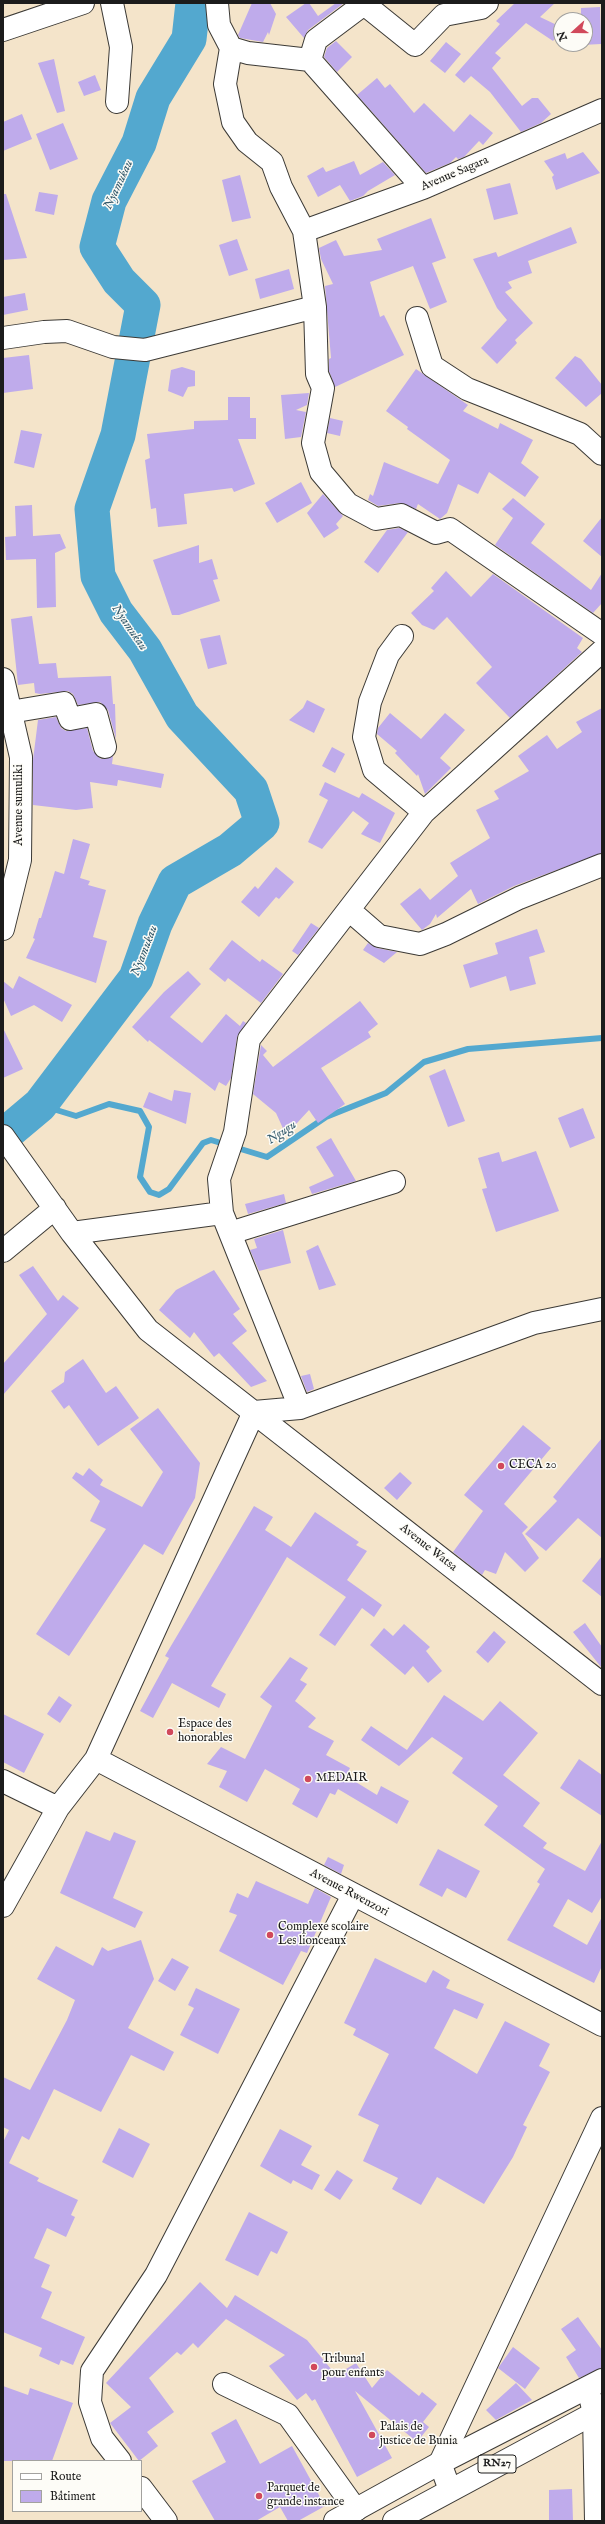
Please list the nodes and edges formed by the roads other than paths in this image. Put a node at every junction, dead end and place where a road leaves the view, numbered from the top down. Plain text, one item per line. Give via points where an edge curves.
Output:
1 (83, 3) edge
2 (112, 3) edge
3 (217, 3) edge
4 (487, 3) edge
5 (3, 30) edge
6 (231, 48) junction
7 (310, 60) junction
8 (117, 102) dead end
9 (602, 110) edge
10 (423, 188) junction
11 (304, 231) junction
12 (315, 307) junction
13 (417, 318) dead end
14 (3, 338) edge
15 (602, 454) edge
16 (602, 634) edge
17 (402, 636) dead end
18 (602, 651) edge
19 (3, 679) edge
20 (10, 712) junction
21 (105, 747) dead end
22 (424, 812) junction
23 (602, 865) edge
24 (349, 910) junction
25 (3, 929) edge
26 (3, 1136) edge
27 (394, 1182) dead end
28 (55, 1208) junction
29 (222, 1213) junction
30 (72, 1233) junction
31 (230, 1233) junction
32 (3, 1251) edge
33 (602, 1309) edge
34 (300, 1408) junction
35 (254, 1412) junction
36 (602, 1684) edge
37 (96, 1759) junction
38 (3, 1781) edge
39 (58, 1808) junction
40 (353, 1895) junction
41 (3, 1906) edge
42 (602, 2025) edge
43 (602, 2118) edge
44 (224, 2384) dead end
45 (595, 2384) edge
46 (598, 2411) edge
47 (119, 2460) edge
48 (440, 2463) junction
49 (142, 2489) edge
50 (450, 2490) junction
51 (356, 2510) junction
52 (166, 2521) edge
53 (335, 2521) edge
54 (394, 2521) edge
55 (596, 2521) edge

1 - 5 street
2 - 8 street via 121,47
3 - 6 street via 220,25
4 - 7 street via 481,8 444,15 415,45 364,4 316,40
6 - 7 street
6 - 11 street via 225,84 233,122 247,142 272,162 281,187
7 - 10 street
9 - 10 street, Avenue Sagara
10 - 11 street, Avenue Sagara
11 - 12 street
12 - 14 street via 145,350 113,347 67,331
12 - 16 street via 317,374 324,388 312,443 321,472 348,504 376,519 401,515 436,533 450,529
13 - 15 street via 432,366 467,390 580,434
17 - 22 street via 388,655 370,702 364,737 374,770
18 - 22 street
19 - 20 street, Avenue sumuliki
20 - 21 street via 64,703 70,719 96,714
20 - 25 street, Avenue sumuliki via 21,757 20,860
22 - 24 street
23 - 24 street via 519,898 420,944 379,936
24 - 29 street via 249,1039 235,1132 219,1179
26 - 28 street, Avenue Watsa
27 - 31 street
28 - 30 street, Avenue Watsa
28 - 32 street
29 - 30 street
29 - 31 street
30 - 35 street, Avenue Watsa via 148,1330
31 - 34 street
33 - 34 street via 534,1323
34 - 35 street
35 - 36 street, Avenue Watsa
35 - 37 street
37 - 39 street
37 - 40 street, Avenue Rwenzori
38 - 39 street
39 - 41 street
40 - 42 street, Avenue Rwenzori
40 - 47 street via 156,2275 92,2371 90,2402 102,2438
43 - 48 street
44 - 51 street via 288,2415
45 - 46 street
45 - 48 street, RN27
46 - 50 street, RN27
46 - 55 street
48 - 50 street
48 - 51 street, RN27
49 - 52 street
50 - 54 street, RN27
51 - 53 street, RN27

